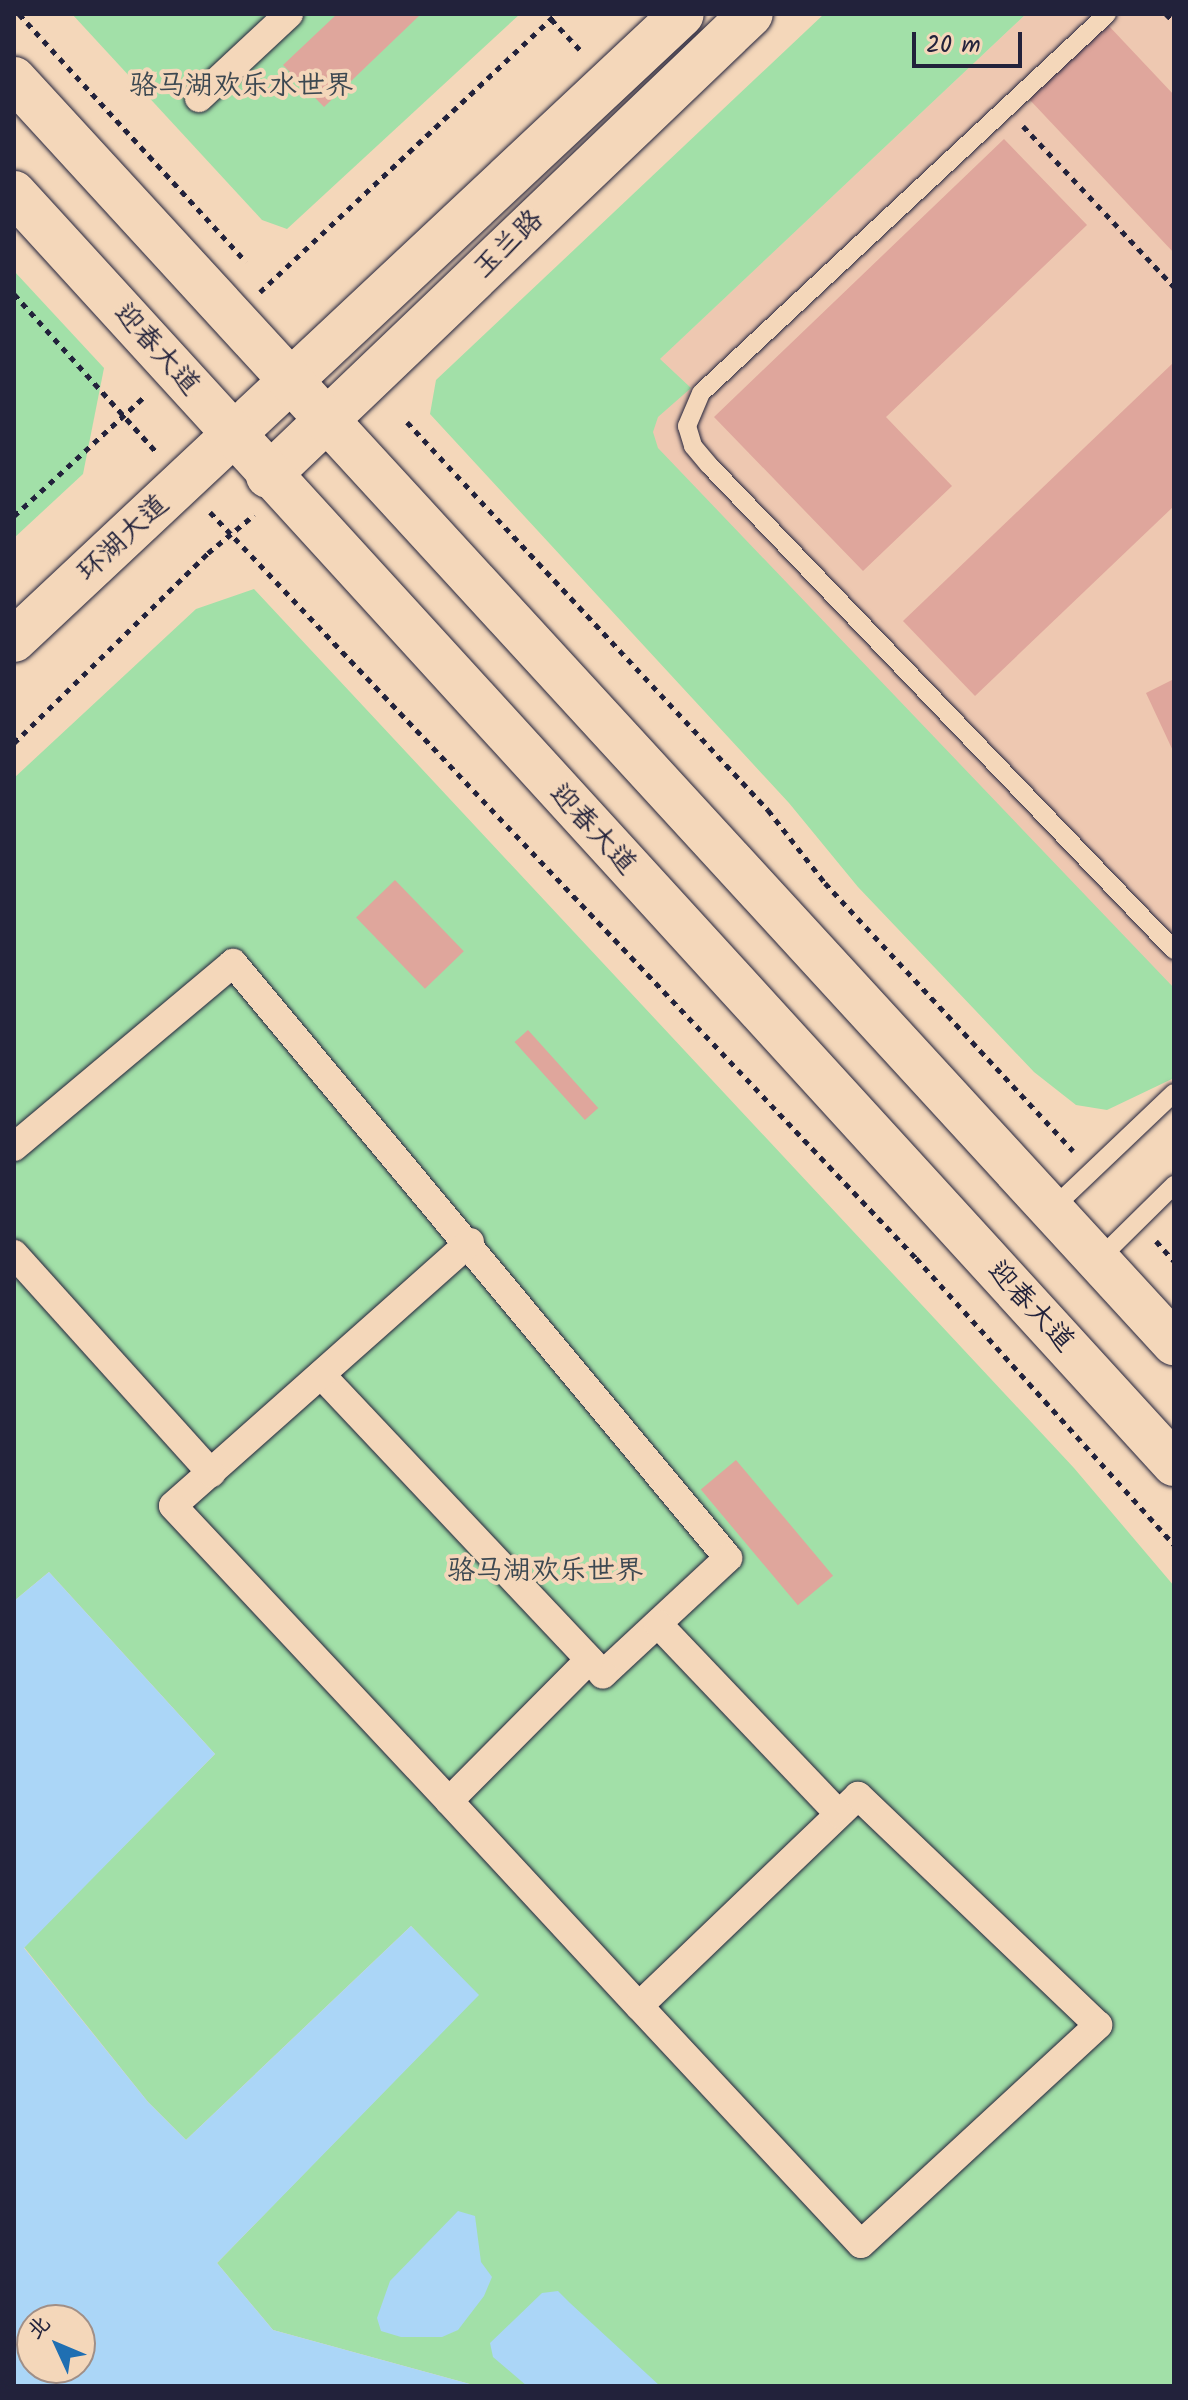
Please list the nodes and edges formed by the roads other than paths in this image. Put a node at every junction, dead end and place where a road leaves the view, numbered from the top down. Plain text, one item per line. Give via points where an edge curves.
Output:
1 (289, 14) edge
2 (682, 14) edge
3 (751, 14) edge
4 (1107, 14) edge
5 (14, 79) edge
6 (199, 98) dead end
7 (14, 193) edge
8 (292, 379) junction
9 (329, 419) junction
10 (232, 437) junction
11 (275, 484) junction
12 (14, 640) edge
13 (1174, 950) edge
14 (1174, 1093) edge
15 (14, 1147) edge
16 (1174, 1185) edge
17 (1052, 1209) junction
18 (470, 1242) junction
19 (14, 1254) edge
20 (1098, 1260) junction
21 (1174, 1343) edge
22 (321, 1375) junction
23 (1174, 1464) edge
24 (211, 1473) junction
25 (658, 1624) junction
26 (589, 1660) junction
27 (449, 1801) junction
28 (839, 1814) junction
29 (639, 2006) junction

1 - 6 street
2 - 8 main road, 玉兰路
3 - 9 main road, 玉兰路
4 - 13 lane via 701,393 687,426 693,446 709,465
5 - 8 main road
7 - 10 main road, 迎春大道
8 - 9 main road
8 - 10 main road, 玉兰路
9 - 11 main road, 玉兰路
9 - 17 main road
10 - 11 main road, 迎春大道
10 - 12 main road, 环湖大道
11 - 23 main road, 迎春大道
14 - 17 lane
15 - 18 street via 233,963
16 - 20 lane
17 - 20 main road
18 - 22 street
18 - 25 street via 728,1558
19 - 24 street
20 - 21 main road
22 - 24 street
22 - 26 street
24 - 27 street via 173,1506
25 - 26 street via 603,1674
25 - 28 street
26 - 27 street
27 - 29 street
28 - 29 street
28 - 29 street via 858,1796 1098,2025 861,2244

